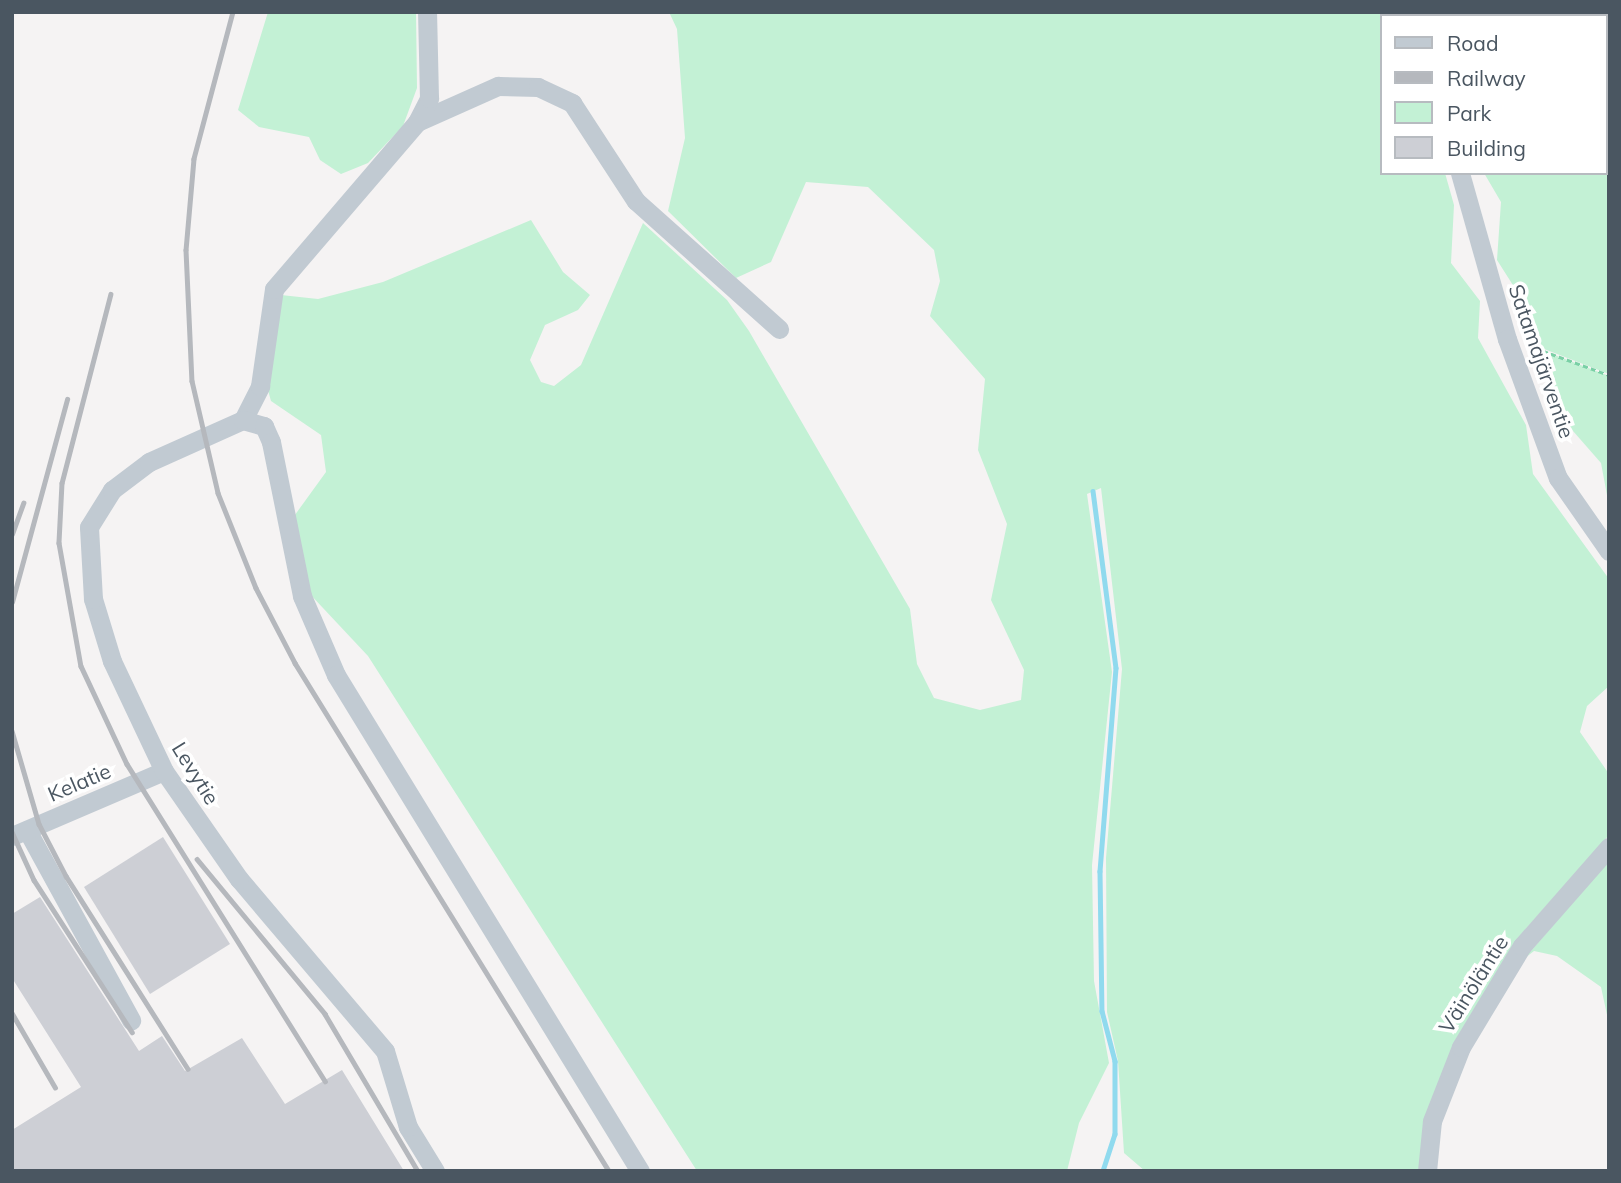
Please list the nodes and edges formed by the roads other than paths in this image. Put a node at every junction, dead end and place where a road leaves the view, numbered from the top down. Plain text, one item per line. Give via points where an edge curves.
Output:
1 (427, 12) edge
2 (417, 122) junction
3 (1461, 175) edge
4 (779, 329) dead end
5 (243, 420) junction
6 (1609, 551) edge
7 (164, 771) junction
8 (20, 833) edge
9 (1609, 847) edge
10 (131, 1020) dead end
11 (435, 1171) edge
12 (640, 1171) edge
13 (1427, 1171) edge

1 - 2 street via 431,80
2 - 4 street via 498,86 538,87 572,103 636,201
2 - 5 street via 274,289 260,386
3 - 6 street, Satamajärventie via 1507,339 1558,478
5 - 7 street, Levytie via 131,473 98,507 89,527 87,570 101,624
5 - 12 street via 264,426 271,442 302,596 336,675
7 - 8 street, Kelatie
7 - 11 street, Levytie via 239,879 385,1051 408,1127
8 - 10 street
9 - 13 street, Väinöläntie via 1522,946 1461,1046 1432,1121

